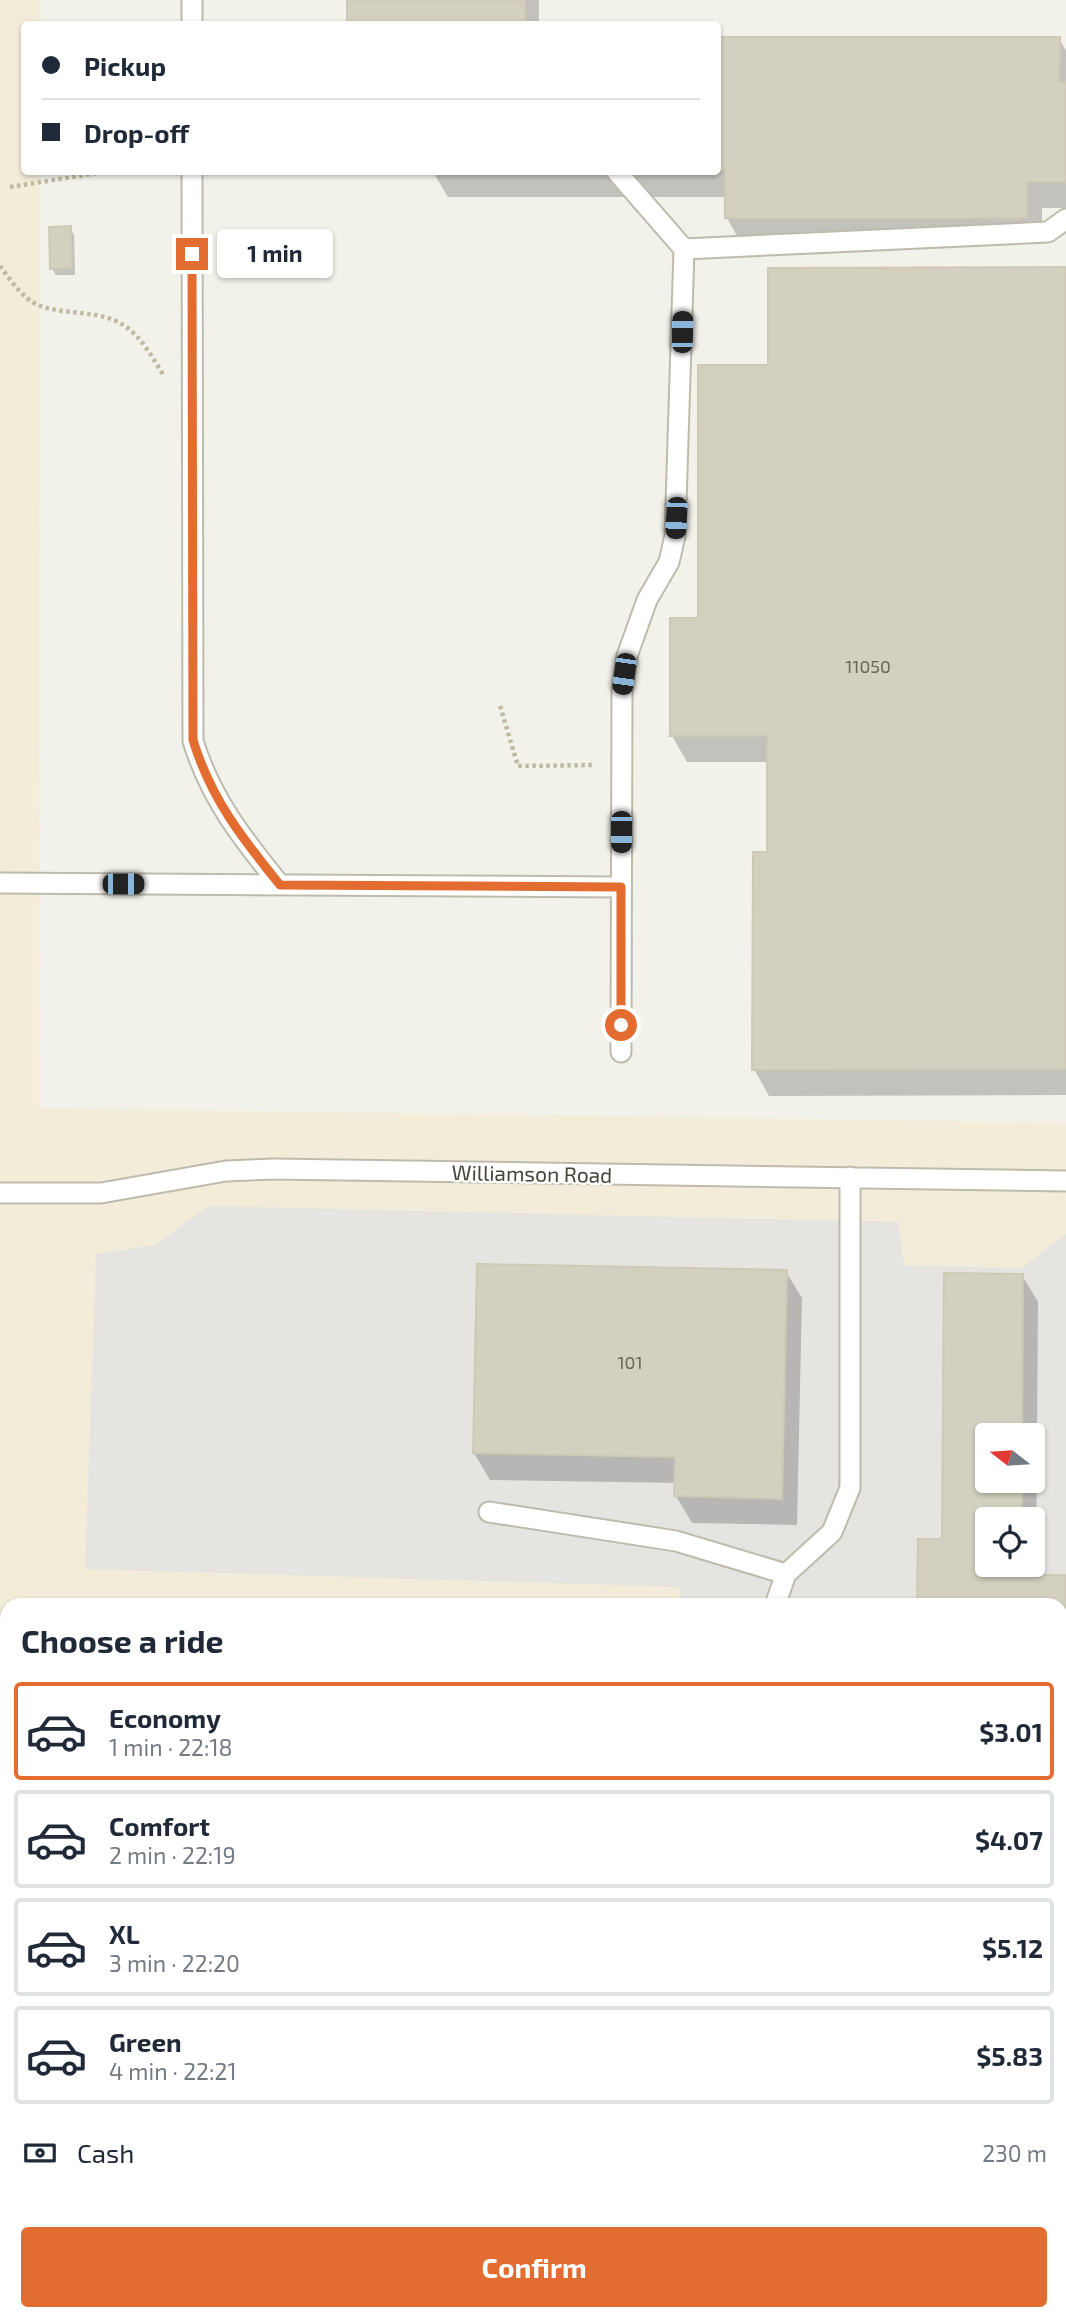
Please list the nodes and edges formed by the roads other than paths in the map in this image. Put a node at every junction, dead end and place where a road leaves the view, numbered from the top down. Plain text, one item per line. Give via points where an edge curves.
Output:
1 (192, 0) edge
2 (192, 21) edge
3 (192, 175) edge
4 (620, 175) edge
5 (1066, 219) edge
6 (684, 249) junction
7 (0, 883) edge
8 (280, 885) junction
9 (621, 887) junction
10 (621, 1052) dead end
11 (850, 1177) junction
12 (1066, 1181) edge
13 (0, 1193) edge
14 (489, 1512) dead end
15 (786, 1574) junction
16 (777, 1598) edge

1 - 2 lane
3 - 8 lane via 193,740 218,803
4 - 6 lane
5 - 6 lane via 1048,232
6 - 9 lane via 675,536 669,562 647,600 627,656 622,692
7 - 8 lane
8 - 9 lane
9 - 10 lane
11 - 12 lane, Williamson Road
11 - 13 lane, Williamson Road via 274,1169 226,1171 101,1192
11 - 15 lane via 849,1489 832,1532
14 - 15 lane via 676,1541
15 - 16 lane

